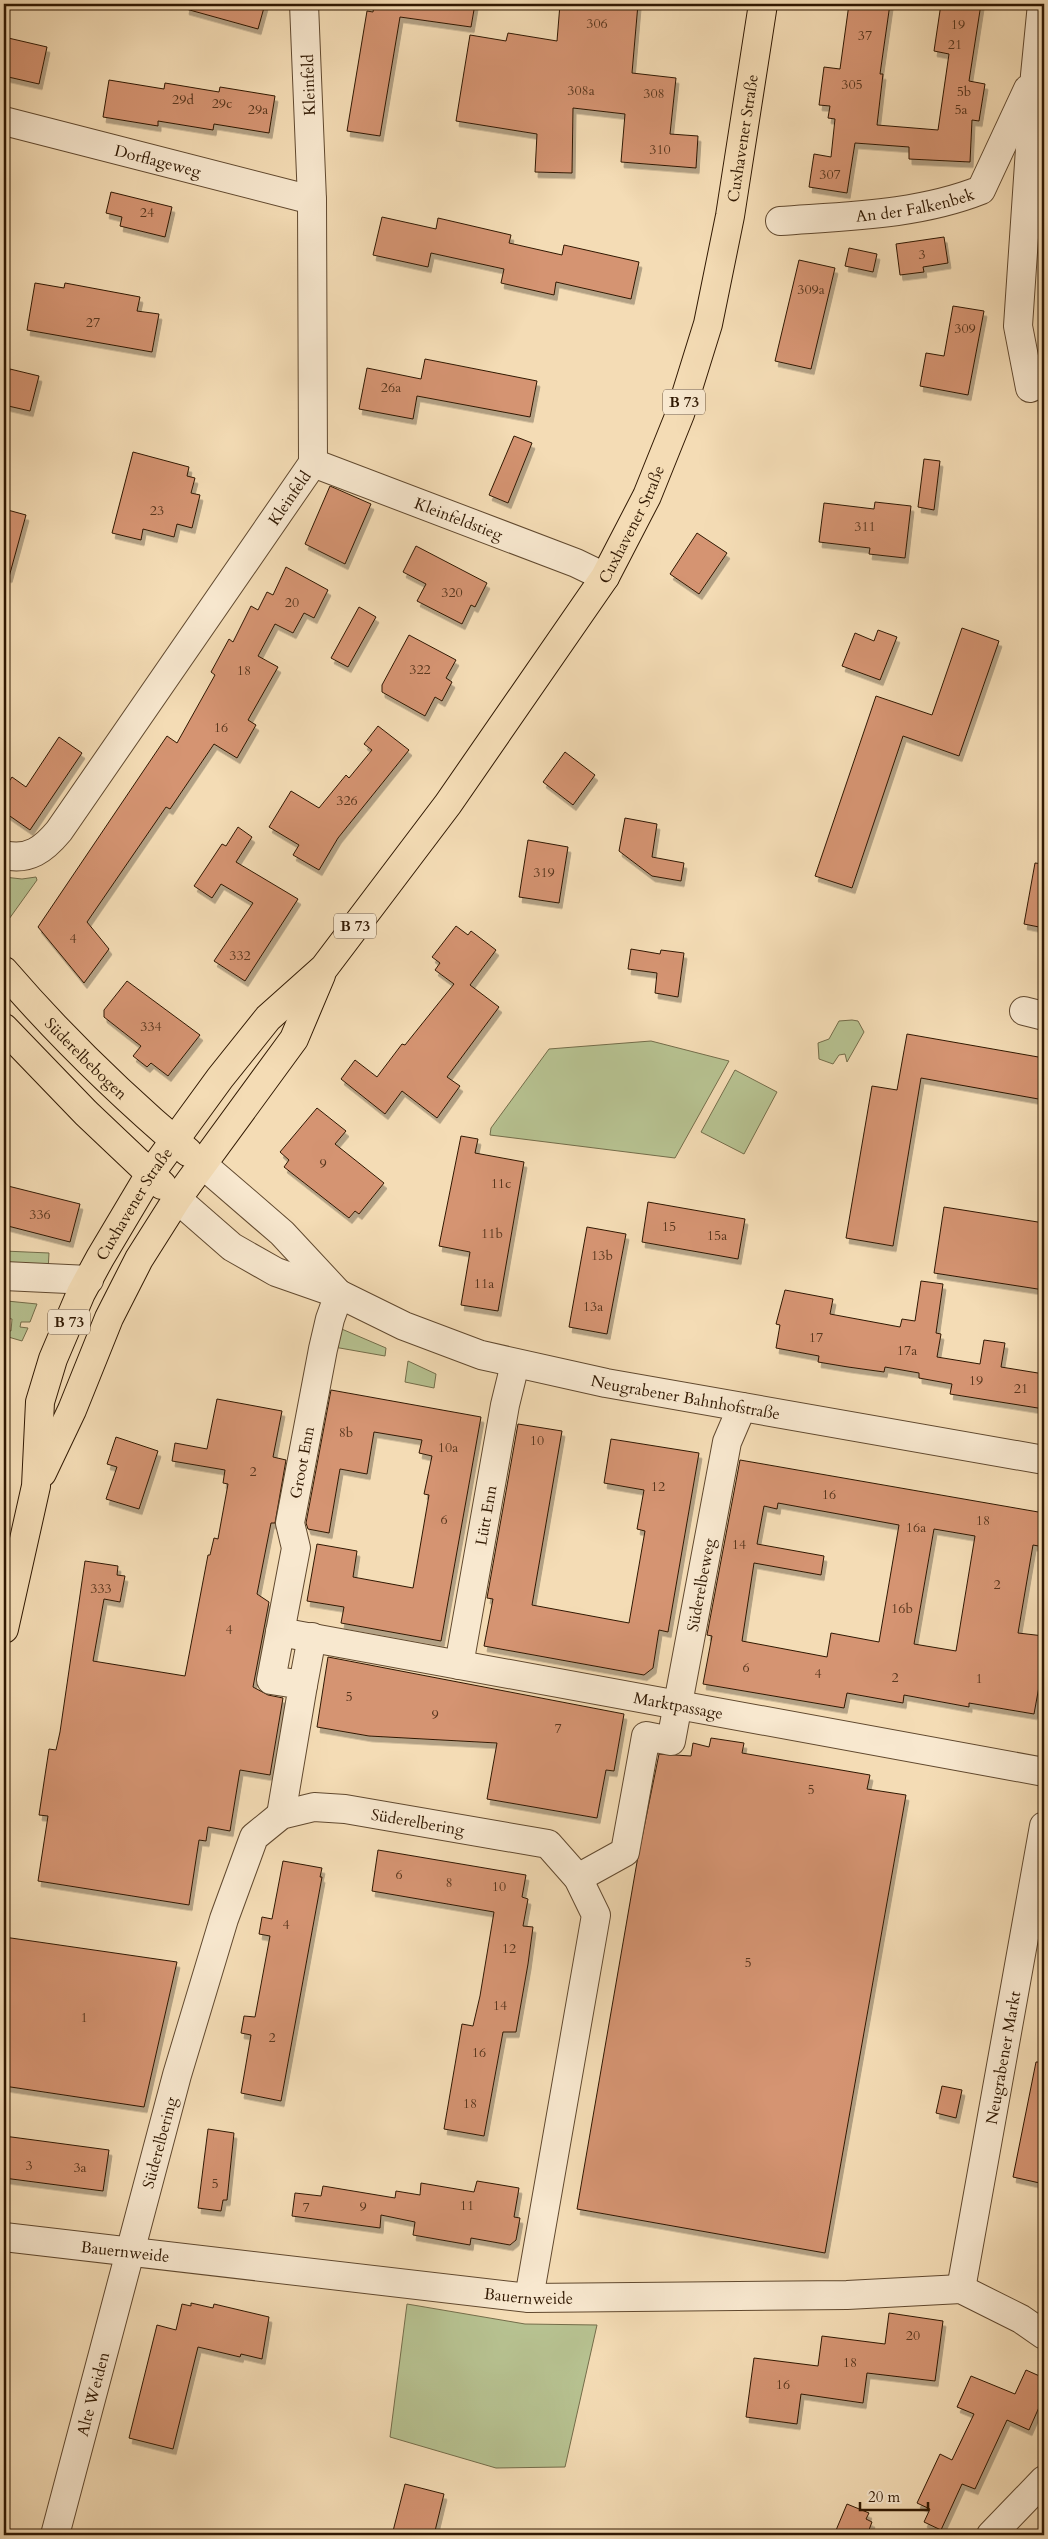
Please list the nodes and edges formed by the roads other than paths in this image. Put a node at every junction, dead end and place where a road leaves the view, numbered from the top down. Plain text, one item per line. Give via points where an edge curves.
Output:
1 (304, 4) edge
2 (763, 4) edge
3 (1042, 4) edge
4 (1035, 75) junction
5 (4, 121) edge
6 (312, 200) junction
7 (780, 221) dead end
8 (1030, 388) dead end
9 (313, 463) junction
10 (605, 577) junction
11 (4, 855) edge
12 (324, 968) junction
13 (4, 971) edge
14 (4, 1028) edge
15 (174, 1140) junction
16 (202, 1164) junction
17 (150, 1174) junction
18 (177, 1199) junction
19 (4, 1276) edge
20 (88, 1280) junction
21 (339, 1294) junction
22 (515, 1364) junction
23 (742, 1407) junction
24 (1044, 1460) edge
25 (36, 1486) junction
26 (4, 1629) edge
27 (280, 1632) junction
28 (312, 1637) junction
29 (459, 1665) junction
30 (303, 1685) junction
31 (665, 1703) junction
32 (1044, 1772) edge
33 (281, 1814) junction
34 (1044, 1826) edge
35 (578, 1878) junction
36 (4, 2237) edge
37 (129, 2251) junction
38 (960, 2289) junction
39 (529, 2298) junction
40 (1044, 2334) edge
41 (1044, 2480) edge
42 (55, 2535) edge
43 (991, 2535) edge

1 - 6 street, Kleinfeld
2 - 10 main road, Cuxhavener Straße / B 73 via 730,216 702,349 647,496
3 - 4 street, An der Falkenbek
4 - 7 street, An der Falkenbek via 981,190 956,200 875,214
4 - 8 street, An der Falkenbek via 1018,326
5 - 6 street, Dorflageweg
6 - 9 street, Kleinfeld
9 - 10 street, Kleinfeldstieg
9 - 11 street, Kleinfeld via 59,831 46,847 33,854
10 - 12 main road, Cuxhavener Straße / B 73 via 448,804
12 - 15 main road, Cuxhavener Straße / B 73 via 268,1018
12 - 16 main road, Cuxhavener Straße / B 73 via 294,1039
13 - 15 main road, Süderelbebogen via 94,1066
14 - 17 main road
15 - 16 main road, Süderelbebogen
15 - 17 main road, Cuxhavener Straße / B 73
16 - 18 main road, Cuxhavener Straße / B 73
16 - 21 street, Neugrabener Bahnhofstraße via 282,1232
17 - 18 main road
17 - 20 main road, Cuxhavener Straße / B 73
18 - 21 street, Neugrabener Bahnhofstraße via 232,1247 276,1272
18 - 25 main road, Cuxhavener Straße / B 73 via 128,1278
19 - 20 street
20 - 25 main road, Cuxhavener Straße / B 73 via 53,1360 40,1402
21 - 22 street, Neugrabener Bahnhofstraße via 404,1326
21 - 27 street, Groot Enn via 323,1348 290,1523 296,1548
22 - 23 street, Neugrabener Bahnhofstraße
22 - 29 street, Lütt Enn
23 - 24 street, Neugrabener Bahnhofstraße
23 - 31 street, Süderelbeweg via 727,1442
25 - 26 main road, Cuxhavener Straße / B 73
27 - 28 street
27 - 30 street, Groot Enn via 270,1685
28 - 29 street, Marktpassage
28 - 30 street
29 - 31 street, Marktpassage
30 - 33 street
31 - 32 street, Marktpassage
31 - 35 street, Süderelbeweg via 671,1741 646,1736 625,1852
33 - 35 street, Süderelbering via 314,1807 345,1809 548,1844
33 - 37 street, Süderelbering via 254,1837 224,1919
34 - 38 street, Neugrabener Markt
35 - 39 street, Süderelbering via 596,1915
36 - 37 street, Bauernweide
37 - 39 street, Bauernweide
37 - 42 street, Alte Weiden
38 - 39 street, Bauernweide via 838,2295
38 - 40 street, Bauernweide
41 - 43 street

